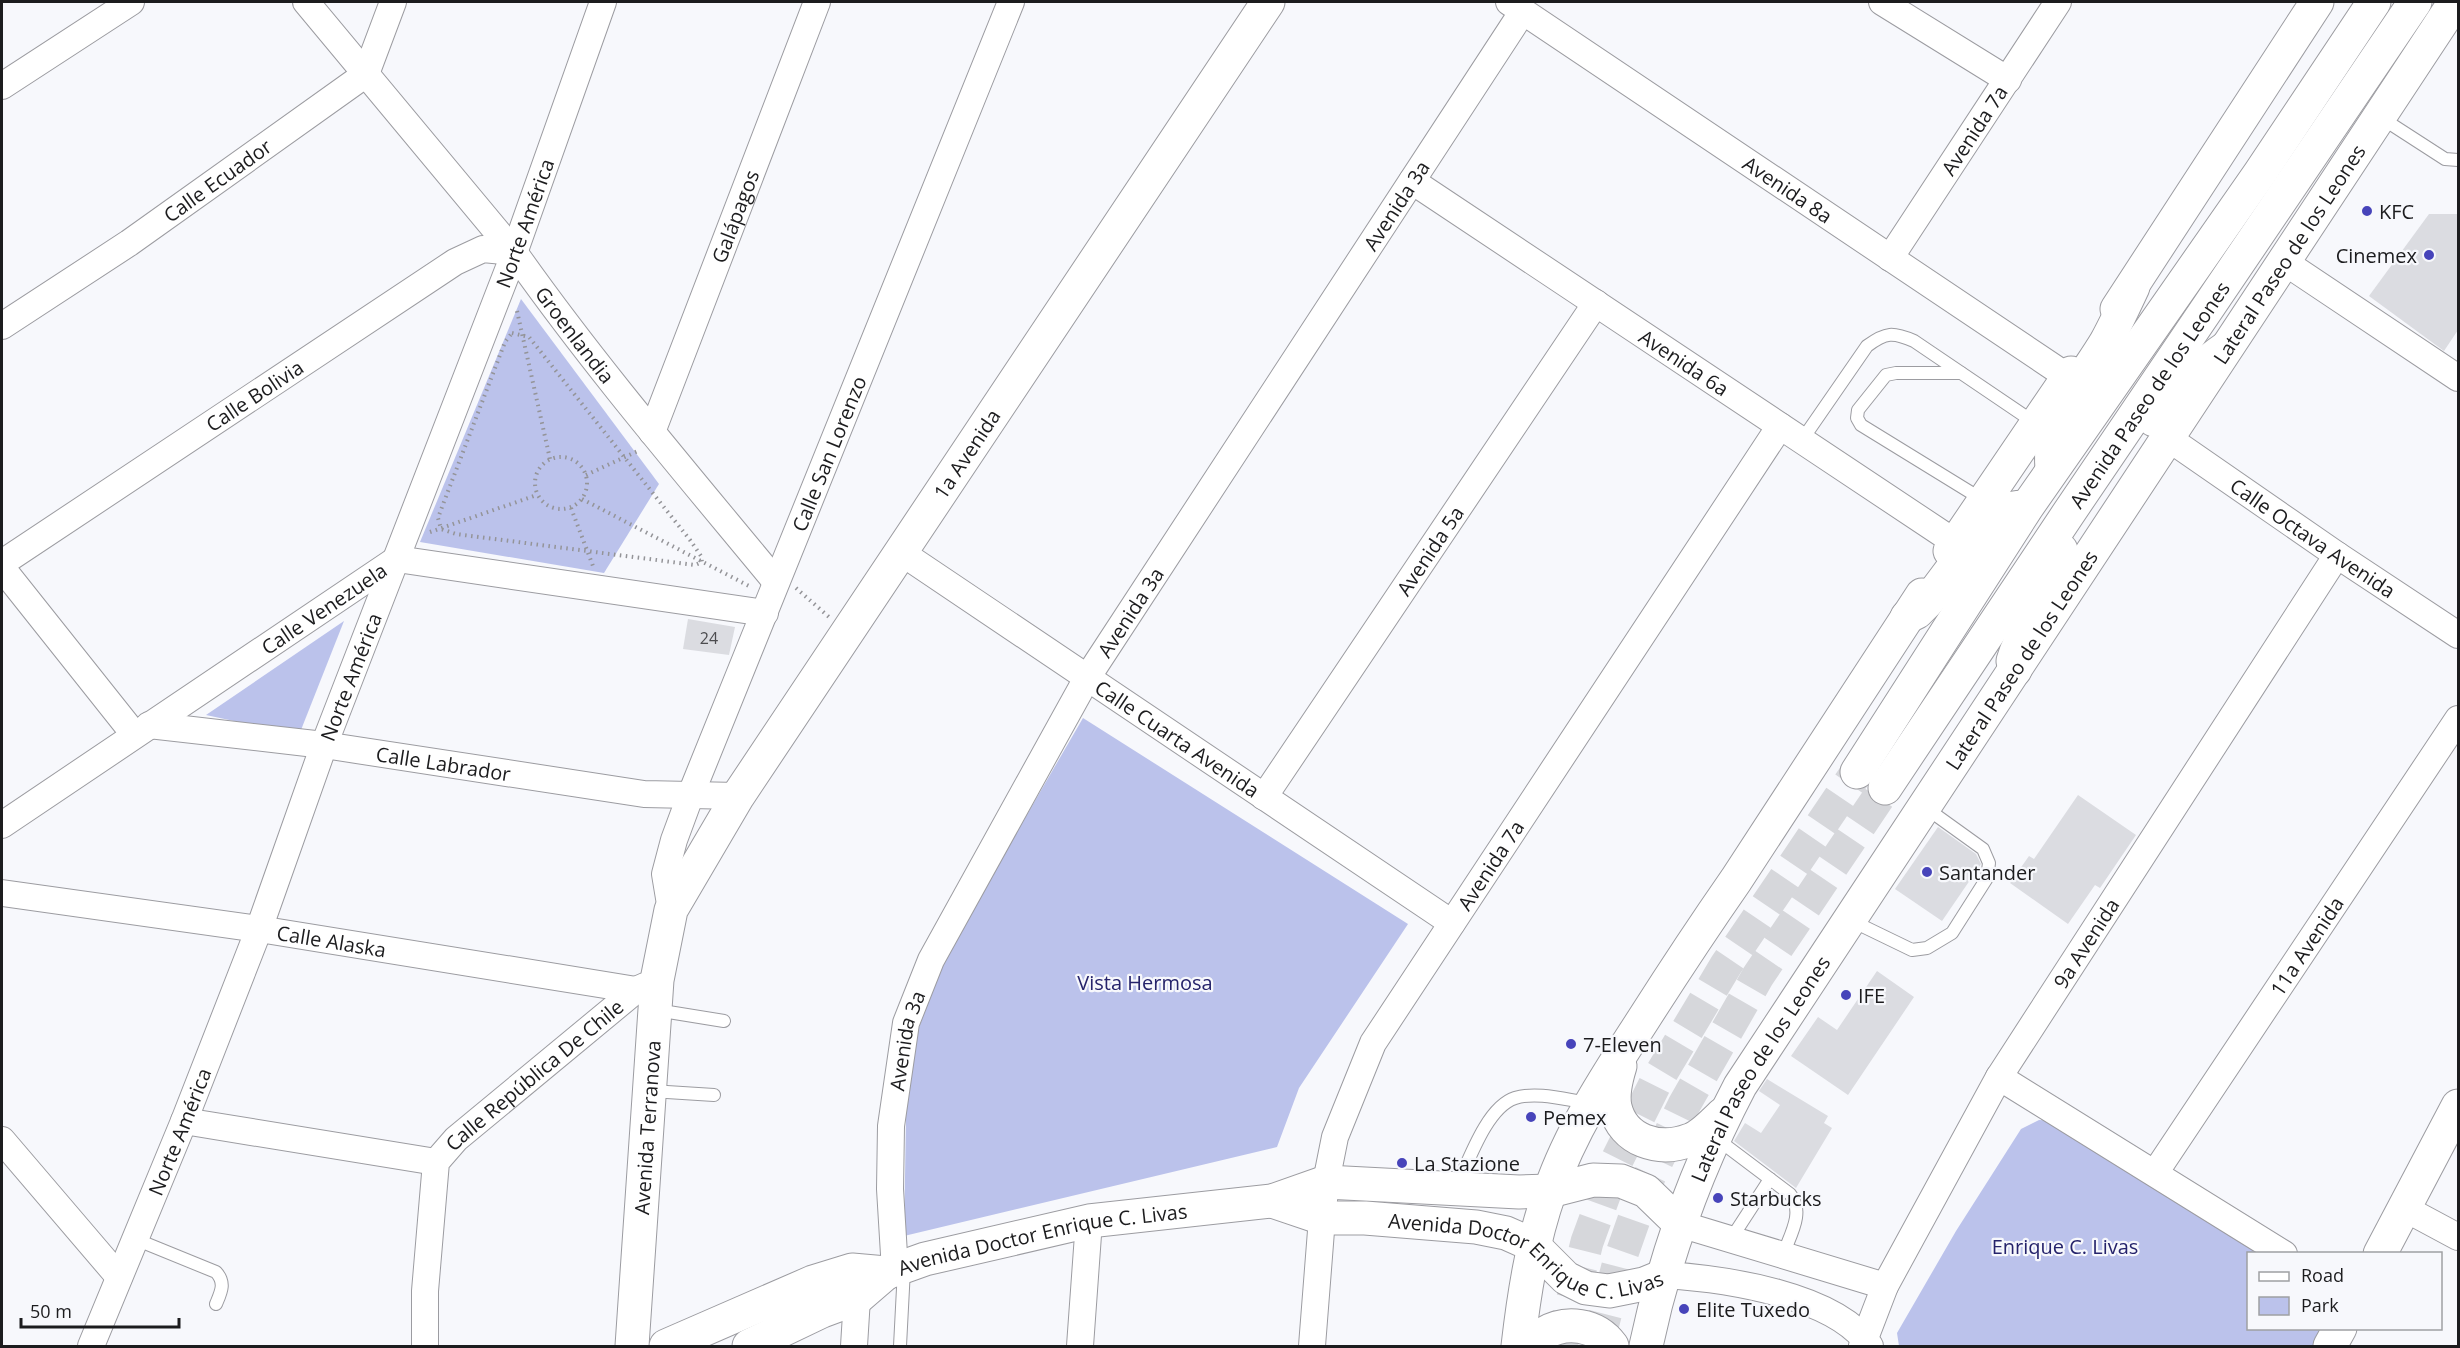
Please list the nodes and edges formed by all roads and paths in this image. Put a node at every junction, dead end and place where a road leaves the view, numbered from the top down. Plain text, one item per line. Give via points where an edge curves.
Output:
1 (130, 2) edge
2 (306, 2) edge
3 (393, 2) edge
4 (603, 2) edge
5 (817, 2) edge
6 (1011, 2) edge
7 (1268, 2) edge
8 (1882, 2) edge
9 (2058, 2) edge
10 (2317, 2) edge
11 (2374, 2) edge
12 (2415, 2) edge
13 (2455, 2) edge
14 (1516, 6) edge
15 (366, 74) junction
16 (2008, 80) junction
17 (2, 86) edge
18 (2379, 116) junction
19 (2458, 160) edge
20 (1412, 181) junction
21 (1890, 258) junction
22 (511, 261) junction
23 (2283, 261) junction
24 (2133, 287) junction
25 (1596, 303) junction
26 (2, 326) edge
27 (522, 334) junction
28 (2226, 348) junction
29 (1962, 374) junction
30 (2068, 377) junction
31 (2458, 378) edge
32 (2036, 424) junction
33 (1780, 426) junction
34 (656, 436) junction
35 (2168, 438) junction
36 (1802, 440) junction
37 (2115, 444) junction
38 (624, 458) junction
39 (550, 459) junction
40 (2052, 471) junction
41 (586, 475) junction
42 (537, 495) junction
43 (582, 499) junction
44 (1984, 501) junction
45 (2027, 507) junction
46 (571, 508) junction
47 (2068, 514) junction
48 (441, 529) junction
49 (1956, 543) junction
50 (586, 549) junction
51 (400, 550) junction
52 (902, 553) junction
53 (2337, 555) junction
54 (702, 562) junction
55 (2, 563) edge
56 (2, 568) edge
57 (602, 589) junction
58 (773, 592) junction
59 (1907, 618) junction
60 (847, 633) junction
61 (2458, 635) edge
62 (2015, 670) junction
63 (1087, 678) junction
64 (2458, 719) edge
65 (141, 730) junction
66 (324, 745) junction
67 (1857, 772) tunnel mouth
68 (1885, 788) tunnel mouth
69 (691, 794) junction
70 (738, 795) junction
71 (1264, 797) junction
72 (1924, 806) junction
73 (2, 825) edge
74 (2, 893) edge
75 (671, 910) junction
76 (1848, 920) junction
77 (1452, 923) junction
78 (259, 929) junction
79 (650, 993) junction
80 (724, 1021) dead end
81 (1625, 1047) junction
82 (1999, 1077) junction
83 (650, 1091) junction
84 (714, 1095) dead end
85 (1591, 1103) junction
86 (2458, 1106) edge
87 (184, 1121) junction
88 (1721, 1124) junction
89 (2, 1140) edge
90 (436, 1162) junction
91 (2155, 1173) junction
92 (1770, 1179) junction
93 (1326, 1182) junction
94 (1455, 1189) junction
95 (1550, 1191) junction
96 (1272, 1201) junction
97 (2404, 1208) junction
98 (1322, 1218) junction
99 (1089, 1221) junction
100 (1680, 1224) junction
101 (2458, 1237) edge
102 (135, 1239) junction
103 (1731, 1239) junction
104 (1533, 1245) junction
105 (2281, 1252) edge
106 (2381, 1252) edge
107 (1783, 1255) junction
108 (895, 1270) junction
109 (1666, 1275) junction
110 (119, 1277) junction
111 (854, 1284) junction
112 (1885, 1286) junction
113 (216, 1305) dead end
114 (2340, 1330) edge
115 (1866, 1344) edge
116 (91, 1347) edge
117 (425, 1347) edge
118 (632, 1347) edge
119 (666, 1347) edge
120 (748, 1347) edge
121 (854, 1347) edge
122 (900, 1347) edge
123 (1080, 1347) edge
124 (1312, 1347) edge
125 (1518, 1347) edge
126 (1528, 1347) edge
127 (1612, 1347) edge
128 (1647, 1347) edge
129 (2331, 1347) edge

1 - 17 street
2 - 15 street, Groenlandia
3 - 15 street
4 - 22 street, Norte América
5 - 34 street, Galápagos
6 - 58 street, Calle San Lorenzo
7 - 52 street, 1a Avenida
8 - 16 street
9 - 16 street, Avenida 7a
10 - 24 street
11 - 40 street, Avenida Paseo de los Leones
12 - 37 street, Avenida Paseo de los Leones
13 - 18 street, Lateral Paseo de los Leones
14 - 20 street, Avenida 3a
14 - 21 street, Avenida 8a
15 - 22 street, Groenlandia
15 - 26 street, Calle Ecuador via 129,243
16 - 21 street, Avenida 7a
18 - 19 lane via 2445,159
18 - 23 street, Lateral Paseo de los Leones
20 - 25 street, Avenida 6a
20 - 63 street, Avenida 3a
21 - 30 street, Avenida 8a
22 - 27 path
22 - 34 street, Groenlandia via 544,294
22 - 51 street, Norte América
22 - 55 street, Calle Bolivia via 483,249 455,262
23 - 28 street, Lateral Paseo de los Leones
23 - 31 street
24 - 30 street
24 - 40 street via 2110,334 2058,418 2050,454
25 - 33 street, Avenida 6a
25 - 71 street, Avenida 5a
27 - 38 path via 529,337
27 - 39 path
27 - 48 path via 512,333 506,342 438,518
28 - 35 street, Lateral Paseo de los Leones
28 - 37 street via 2186,382 2140,434
29 - 32 lane
29 - 36 lane via 1914,341 1897,334 1881,336 1867,346
29 - 44 lane via 1886,375 1858,410 1857,418 1861,425
30 - 32 street
32 - 44 street
33 - 36 street, Avenida 6a
33 - 77 street, Avenida 7a
34 - 38 path
34 - 58 street, Groenlandia
35 - 53 street, Calle Octava Avenida
35 - 62 street, Lateral Paseo de los Leones
36 - 49 street, Avenida 6a
37 - 47 street, Avenida Paseo de los Leones
38 - 41 path
38 - 54 path via 690,540
39 - 41 path via 572,459
39 - 42 path via 539,468 534,481
40 - 45 street, Avenida Paseo de los Leones
41 - 43 path via 587,488
42 - 46 path via 545,505 558,510
42 - 48 path
43 - 46 path
43 - 54 path
44 - 49 street
45 - 59 street via 2003,511 1990,523 1927,602
45 - 67 street, Avenida Paseo de los Leones
46 - 50 path
47 - 62 street via 2060,553 2016,652
47 - 68 street, Avenida Paseo de los Leones
48 - 50 path
48 - 51 path
49 - 59 street
50 - 54 path via 695,565
50 - 57 path
51 - 57 street, Calle Venezuela
51 - 65 street, Calle Venezuela
51 - 66 street, Norte América
52 - 60 street, 1a Avenida
52 - 63 street, Calle Cuarta Avenida
53 - 61 street, Calle Octava Avenida
53 - 82 street, 9a Avenida
54 - 58 path
56 - 65 street
57 - 58 street, Calle Venezuela
58 - 60 path
58 - 69 street, Calle San Lorenzo
59 - 81 street
60 - 70 street, 1a Avenida
62 - 72 street, Lateral Paseo de los Leones
63 - 71 street, Calle Cuarta Avenida
63 - 108 street, Avenida 3a via 931,960 906,1023 891,1126
64 - 91 street, 11a Avenida
65 - 66 street, Calle Labrador
65 - 73 street, Calle Venezuela
66 - 69 street, Calle Labrador via 644,794
66 - 78 street, Norte América
69 - 70 street, Calle Labrador
69 - 75 street, Calle San Lorenzo via 665,874
70 - 75 street, 1a Avenida
71 - 77 street, Calle Cuarta Avenida
72 - 76 street, Lateral Paseo de los Leones
72 - 76 lane via 1983,849 1989,863 1987,878 1953,933 1927,948 1912,950
74 - 78 street, Calle Alaska
75 - 79 street, Avenida Terranova
76 - 88 street, Lateral Paseo de los Leones via 1766,1044
77 - 93 street, Avenida 7a via 1373,1043 1335,1137
78 - 79 street, Calle Alaska
78 - 87 street, Norte América
79 - 80 lane
79 - 83 street, Avenida Terranova
79 - 90 street, Calle República De Chile via 456,1139
81 - 85 street
81 - 88 street via 1614,1084 1614,1106 1621,1126 1636,1139 1654,1145 1673,1145 1692,1140
82 - 91 street
82 - 112 street, 9a Avenida
83 - 84 lane
83 - 118 street, Avenida Terranova
85 - 94 lane via 1535,1097 1516,1098 1499,1107
85 - 95 street
86 - 97 street
87 - 90 street, Calle República De Chile
87 - 102 street, Norte América
88 - 92 lane
88 - 100 street, Lateral Paseo de los Leones
89 - 110 street
90 - 117 street, Calle República De Chile via 425,1291
91 - 105 street
92 - 103 lane
92 - 107 lane via 1790,1194 1798,1212
93 - 94 street, Avenida Doctor Enrique C. Livas
93 - 96 street, Avenida Doctor Enrique C. Livas
93 - 98 street, Avenida 7a
94 - 95 street, Avenida Doctor Enrique C. Livas
95 - 100 street, Avenida Doctor Enrique C. Livas via 1593,1180 1621,1181 1646,1191
95 - 104 street
96 - 98 street, Avenida Doctor Enrique C. Livas
96 - 99 street, Avenida Doctor Enrique C. Livas
97 - 101 street
97 - 106 street
98 - 104 street, Avenida Doctor Enrique C. Livas via 1476,1227 1506,1233
98 - 124 street, Avenida 7a
99 - 108 street, Avenida Doctor Enrique C. Livas via 926,1259
99 - 123 street
100 - 103 street, Avenida Doctor Enrique C. Livas
100 - 109 street, Lateral Paseo de los Leones
102 - 110 street, Norte América
102 - 113 lane via 216,1272 223,1286
103 - 107 street, Avenida Doctor Enrique C. Livas
104 - 109 street, Avenida Doctor Enrique C. Livas via 1566,1278 1586,1288 1609,1291
104 - 125 street
107 - 112 street, Avenida Doctor Enrique C. Livas
108 - 111 street, Avenida Doctor Enrique C. Livas
108 - 122 lane
109 - 115 street, Avenida Doctor Enrique C. Livas via 1713,1278 1792,1297 1838,1318
109 - 128 street, Lateral Paseo de los Leones
110 - 116 street, Norte América
111 - 119 street, Avenida Doctor Enrique C. Livas via 813,1282
111 - 120 street, Avenida Doctor Enrique C. Livas via 822,1311
111 - 121 street
112 - 115 street, 9a Avenida
114 - 129 street
126 - 127 street via 1553,1328 1575,1325 1592,1329

